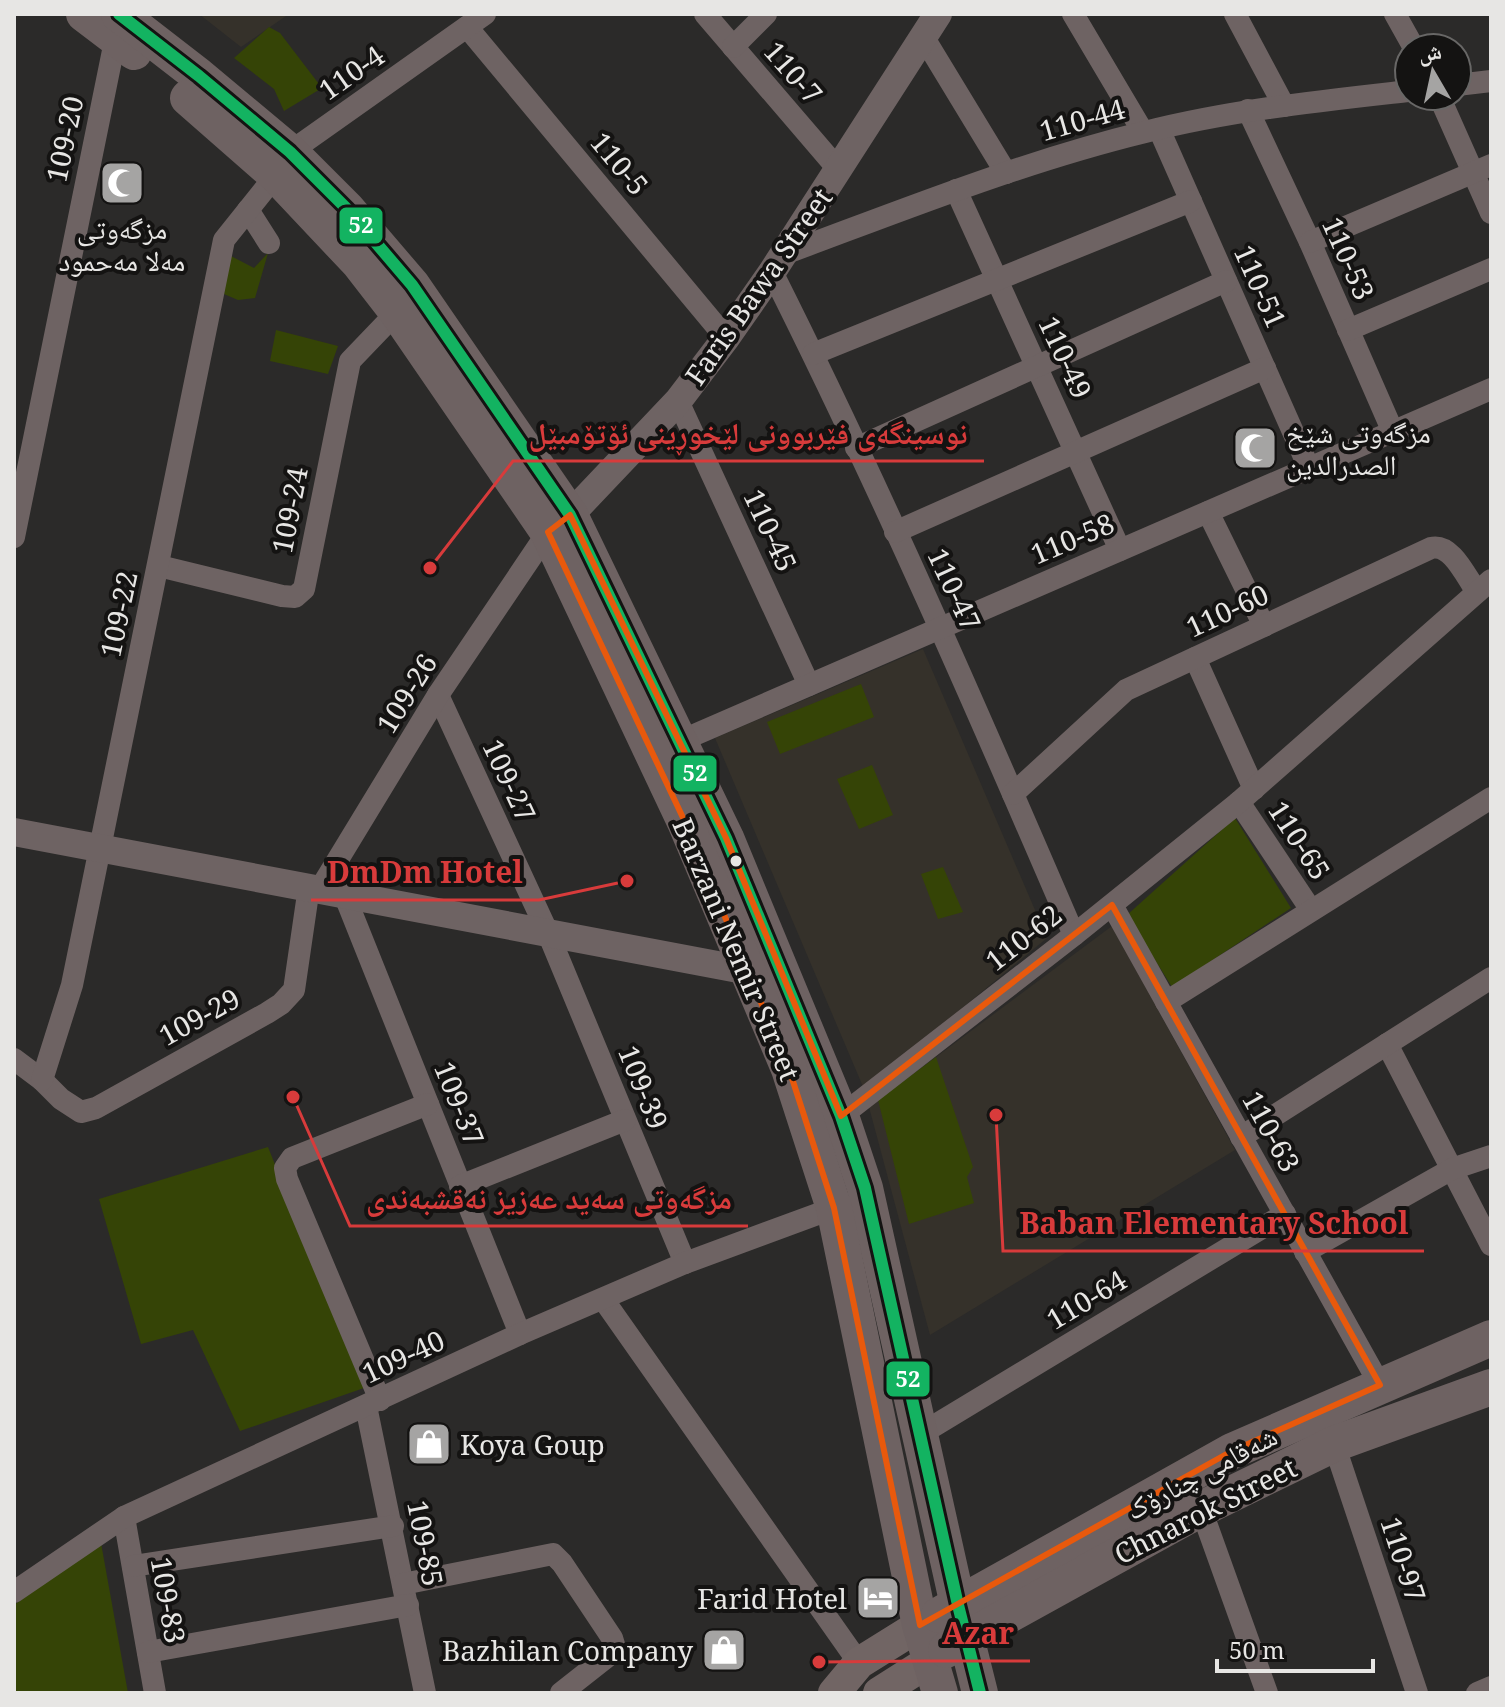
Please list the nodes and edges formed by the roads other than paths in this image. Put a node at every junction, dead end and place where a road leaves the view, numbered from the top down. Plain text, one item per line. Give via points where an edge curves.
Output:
1 (84, 14) edge
2 (705, 14) edge
3 (766, 14) edge
4 (1073, 14) edge
5 (1235, 14) edge
6 (1395, 14) edge
7 (476, 20) edge
8 (117, 25) edge
9 (931, 26) edge
10 (1405, 32) edge
11 (733, 47) junction
12 (1393, 93) edge
13 (1284, 106) junction
14 (1248, 110) junction
15 (1448, 112) edge
16 (1151, 130) junction
17 (283, 163) junction
18 (838, 169) junction
19 (1482, 169) edge
20 (1006, 173) junction
21 (956, 190) junction
22 (1191, 201) junction
23 (248, 210) junction
24 (1491, 213) edge
25 (1310, 242) junction
26 (269, 243) dead end
27 (778, 263) junction
28 (1491, 269) edge
29 (997, 280) junction
30 (1226, 281) junction
31 (397, 312) junction
32 (1348, 330) junction
33 (726, 338) junction
34 (813, 354) junction
35 (1037, 367) junction
36 (1265, 368) junction
37 (1491, 389) edge
38 (678, 401) junction
39 (1393, 432) junction
40 (856, 448) junction
41 (1075, 450) junction
42 (1309, 468) junction
43 (1208, 512) junction
44 (559, 523) junction
45 (895, 532) junction
46 (14, 537) edge
47 (1120, 550) junction
48 (159, 566) junction
49 (1486, 586) edge
50 (1264, 626) junction
51 (940, 628) junction
52 (1195, 658) junction
53 (809, 685) junction
54 (438, 695) junction
55 (678, 742) junction
56 (1013, 794) junction
57 (1246, 795) junction
58 (1491, 798) edge
59 (14, 832) edge
60 (99, 847) junction
61 (324, 890) junction
62 (1112, 905) junction
63 (1311, 910) junction
64 (548, 933) junction
65 (1074, 935) junction
66 (749, 971) junction
67 (1491, 978) edge
68 (1166, 1002) junction
69 (1387, 1044) junction
70 (16, 1063) edge
71 (42, 1080) junction
72 (428, 1104) junction
73 (841, 1116) junction
74 (625, 1120) junction
75 (1241, 1137) junction
76 (1491, 1156) edge
77 (1452, 1169) junction
78 (460, 1186) junction
79 (834, 1208) junction
80 (1285, 1214) junction
81 (1491, 1245) edge
82 (1305, 1252) junction
83 (685, 1263) junction
84 (603, 1299) junction
85 (520, 1334) junction
86 (1491, 1338) edge
87 (1380, 1385) junction
88 (1491, 1387) edge
89 (373, 1403) junction
90 (919, 1435) junction
91 (1334, 1444) junction
92 (1201, 1509) junction
93 (124, 1517) junction
94 (393, 1526) junction
95 (133, 1566) junction
96 (14, 1592) edge
97 (405, 1595) junction
98 (962, 1621) junction
99 (920, 1625) junction
100 (148, 1652) junction
101 (859, 1663) junction
102 (936, 1676) edge
103 (1491, 1687) edge
104 (155, 1693) edge
105 (425, 1693) edge
106 (561, 1693) edge
107 (834, 1693) edge
108 (879, 1693) edge
109 (980, 1693) edge
110 (1267, 1693) edge
111 (1417, 1693) edge
112 (1477, 1693) edge

1 - 8 main road, Barzani Nemir Street
2 - 11 street, 110-7
3 - 11 street
4 - 16 street, 110-51
5 - 13 street
6 - 10 street
7 - 17 street, 110-4
7 - 33 street, 110-5
8 - 17 main road, Barzani Nemir Street
8 - 46 street, 109-20
9 - 18 street, Faris Bawa Street
9 - 20 street
11 - 18 street, 110-7
12 - 13 street, 110-44
13 - 14 street, 110-44
14 - 16 street, 110-44
14 - 25 street, 110-53
15 - 19 street
16 - 20 street, 110-44
16 - 22 street, 110-51
17 - 23 street, 109-22
17 - 31 main road, Barzani Nemir Street
17 - 44 main road, Barzani Nemir Street via 347,209 412,285
18 - 27 street, Faris Bawa Street
19 - 24 street
19 - 25 street
20 - 21 street, 110-44
21 - 27 street, 110-44
21 - 29 street, 110-49
22 - 29 street
22 - 30 street, 110-51
23 - 26 street
23 - 48 street, 109-22 via 224,240
25 - 32 street, 110-53
27 - 33 street, Faris Bawa Street
27 - 34 street, 110-47
28 - 32 street
29 - 34 street
29 - 35 street, 110-49
30 - 35 street
30 - 36 street, 110-51
31 - 44 main road, Barzani Nemir Street
31 - 48 street, 109-24 via 350,361 304,589 295,597 282,596
32 - 39 street, 110-53
33 - 38 street, Faris Bawa Street
34 - 40 street, 110-47
35 - 40 street
35 - 41 street, 110-49
36 - 41 street
36 - 42 street, 110-51
37 - 39 street, 110-58
38 - 44 street, Faris Bawa Street
38 - 53 street, 110-45
39 - 42 street, 110-58
40 - 45 street, 110-47
41 - 45 street
41 - 47 street, 110-49
42 - 43 street, 110-58
43 - 47 street, 110-58
43 - 50 street
44 - 54 street, 109-26
44 - 55 main road, Barzani Nemir Street
44 - 66 main road, Barzani Nemir Street
45 - 51 street, 110-47
47 - 51 street, 110-58
48 - 60 street, 109-22
49 - 50 street, 110-60 via 1436,546
49 - 57 street, 110-62
50 - 52 street, 110-60
51 - 53 street, 110-58
51 - 56 street, 110-47
52 - 56 street, 110-60 via 1116,697
52 - 57 street, 110-65
53 - 55 street, 110-58
54 - 61 street, 109-26
54 - 64 street, 109-27
55 - 73 main road, Barzani Nemir Street via 726,838
56 - 65 street, 110-47
57 - 62 street, 110-62
57 - 63 street, 110-65
58 - 63 street
59 - 60 street
60 - 61 street
60 - 71 street, 109-22 via 72,985
61 - 64 street
61 - 71 street, 109-29 via 294,990 281,1004 96,1108 75,1109
61 - 72 street, 109-37
62 - 65 street, 110-62
62 - 68 street, 110-63
63 - 68 street
64 - 66 street
64 - 74 street, 109-39
65 - 73 street, 110-62
66 - 79 main road, Barzani Nemir Street via 789,1069
67 - 69 street
68 - 75 street, 110-63
69 - 75 street
69 - 77 street
70 - 71 street, 109-29
72 - 78 street, 109-37
72 - 89 street, 109-85 via 292,1158 285,1168
73 - 90 main road, Barzani Nemir Street via 865,1188
74 - 78 street
74 - 83 street, 109-39
75 - 80 street, 110-63
76 - 77 street
77 - 81 street
77 - 82 street
78 - 85 street, 109-37
79 - 83 street, 109-40
79 - 99 main road, Barzani Nemir Street
80 - 82 street, 110-63
80 - 90 street, 110-64
82 - 87 street, 110-63
83 - 84 street, 109-40
84 - 85 street, 109-40
84 - 101 street
85 - 89 street, 109-40
86 - 87 main road, شەقامی چنارۆک
87 - 98 main road, شەقامی چنارۆک via 1232,1451
88 - 91 main road, Chnarok Street
89 - 93 street, 109-40
89 - 94 street, 109-85
90 - 98 main road, Barzani Nemir Street
91 - 92 main road, Chnarok Street
91 - 111 street, 110-97
92 - 98 main road, Chnarok Street
92 - 110 street
93 - 95 street, 109-83
93 - 96 street, 109-40
94 - 95 street
94 - 97 street, 109-85
95 - 100 street, 109-83
97 - 100 street
97 - 105 street, 109-85
97 - 106 street via 553,1554 615,1648
98 - 99 main road, شەقامی چنارۆک
98 - 102 main road, Chnarok Street
98 - 109 main road, Barzani Nemir Street
99 - 101 main road
99 - 102 main road, Barzani Nemir Street
100 - 104 street, 109-83
101 - 107 main road
102 - 108 main road
103 - 112 street

